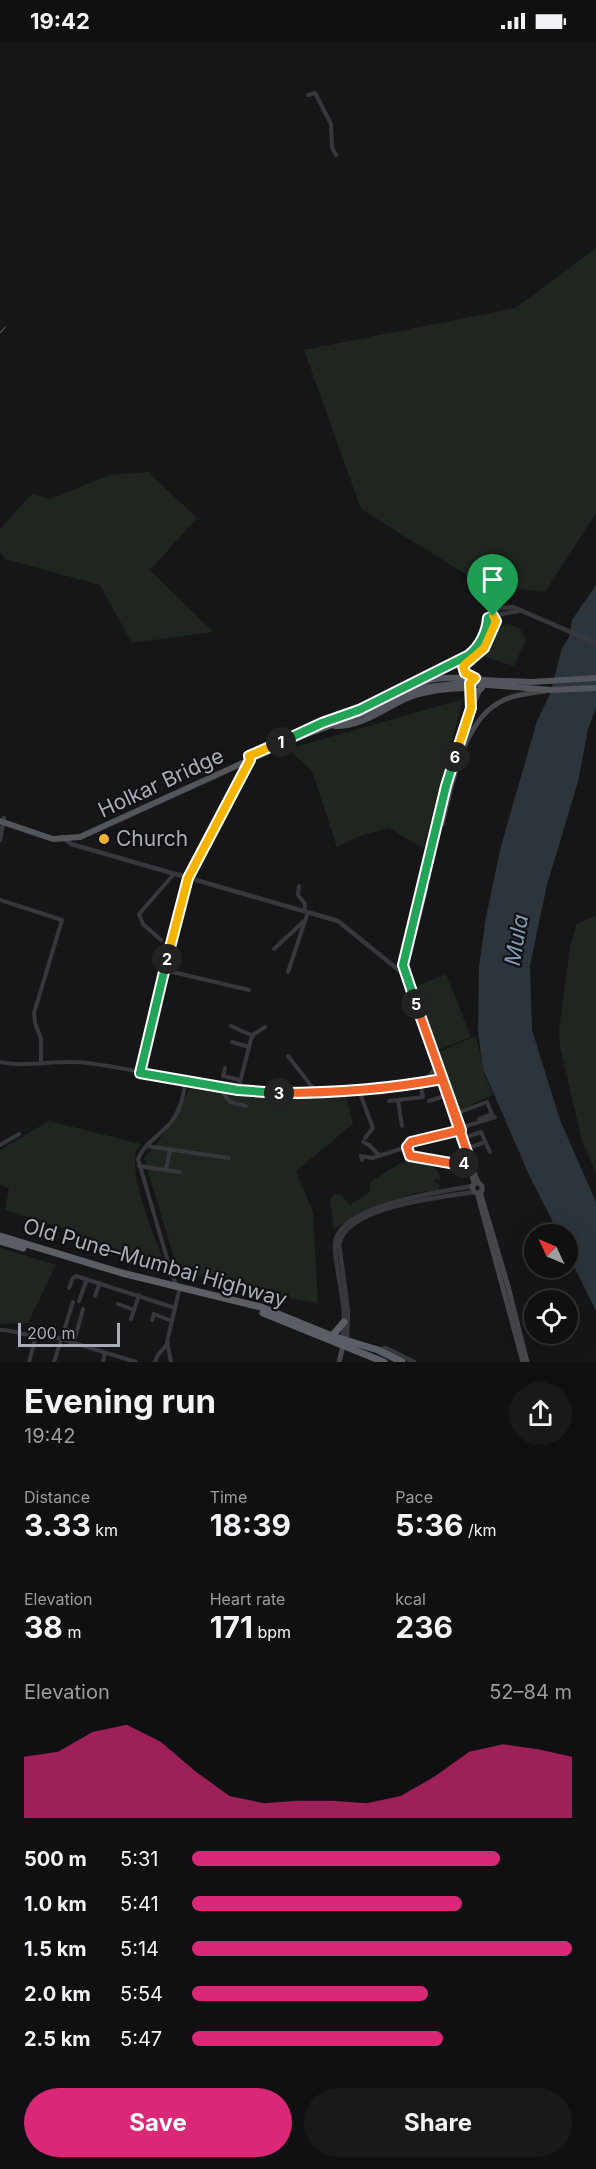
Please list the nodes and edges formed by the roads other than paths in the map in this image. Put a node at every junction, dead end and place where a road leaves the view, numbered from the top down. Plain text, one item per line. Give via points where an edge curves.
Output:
1 (308, 95) dead end
2 (336, 154) dead end
3 (492, 620) junction
4 (596, 643) edge
5 (596, 678) edge
6 (476, 679) junction
7 (420, 681) junction
8 (471, 688) junction
9 (596, 688) edge
10 (480, 690) junction
11 (552, 690) junction
12 (471, 708) junction
13 (329, 726) junction
14 (250, 758) junction
15 (448, 795) junction
16 (4, 820) edge
17 (1, 837) edge
18 (63, 837) junction
19 (174, 874) junction
20 (188, 878) junction
21 (300, 886) dead end
22 (0, 900) edge
23 (306, 911) junction
24 (305, 921) junction
25 (161, 940) dead end
26 (274, 949) dead end
27 (164, 970) junction
28 (288, 972) dead end
29 (405, 973) junction
30 (249, 990) dead end
31 (231, 1026) dead end
32 (265, 1027) dead end
33 (253, 1036) junction
34 (232, 1041) dead end
35 (249, 1047) junction
36 (288, 1056) dead end
37 (0, 1062) edge
38 (40, 1063) junction
39 (437, 1065) junction
40 (225, 1068) dead end
41 (140, 1073) junction
42 (223, 1076) junction
43 (442, 1079) junction
44 (240, 1080) junction
45 (186, 1081) junction
46 (422, 1083) junction
47 (222, 1087) junction
48 (358, 1088) junction
49 (238, 1090) junction
50 (316, 1092) junction
51 (447, 1095) junction
52 (398, 1100) junction
53 (389, 1101) dead end
54 (429, 1101) dead end
55 (246, 1106) dead end
56 (455, 1114) junction
57 (495, 1117) dead end
58 (479, 1119) dead end
59 (402, 1126) dead end
60 (460, 1129) junction
61 (20, 1134) dead end
62 (463, 1138) junction
63 (486, 1142) junction
64 (0, 1145) edge
65 (146, 1146) junction
66 (407, 1147) junction
67 (466, 1149) junction
68 (170, 1150) junction
69 (490, 1152) dead end
70 (379, 1155) junction
71 (410, 1156) junction
72 (403, 1157) dead end
73 (229, 1158) dead end
74 (362, 1160) dead end
75 (471, 1164) junction
76 (139, 1166) junction
77 (166, 1170) junction
78 (180, 1173) dead end
79 (476, 1188) junction
80 (0, 1236) edge
81 (0, 1241) edge
82 (87, 1279) junction
83 (100, 1283) junction
84 (69, 1288) dead end
85 (178, 1289) junction
86 (139, 1295) junction
87 (95, 1296) dead end
88 (79, 1301) dead end
89 (74, 1302) dead end
90 (118, 1304) dead end
91 (175, 1308) junction
92 (83, 1309) dead end
93 (134, 1310) junction
94 (131, 1319) dead end
95 (152, 1320) dead end
96 (172, 1321) junction
97 (344, 1322) junction
98 (0, 1330) edge
99 (36, 1336) junction
100 (332, 1336) junction
101 (62, 1339) junction
102 (74, 1342) junction
103 (168, 1343) junction
104 (343, 1344) junction
105 (378, 1350) junction
106 (105, 1353) junction
107 (129, 1361) edge
108 (29, 1362) edge
109 (54, 1362) edge
110 (103, 1362) edge
111 (136, 1362) edge
112 (155, 1362) edge
113 (171, 1362) edge
114 (339, 1362) edge
115 (384, 1362) edge
116 (402, 1362) edge
117 (414, 1362) edge
118 (523, 1362) edge
119 (527, 1362) edge

1 - 2 street via 315,93 332,124 332,147
3 - 4 street via 496,610 504,607 521,610
3 - 6 street via 491,635 484,648 463,666 465,673
3 - 7 street via 472,652
5 - 6 main road via 532,682
6 - 7 main road
6 - 8 main road via 470,683
6 - 10 main road via 483,685
7 - 14 main road
8 - 10 main road
8 - 12 main road
8 - 13 main road via 425,693 360,722
9 - 11 main road, Holkar Bridge
10 - 12 main road
11 - 13 main road, Holkar Bridge via 462,683 431,686
11 - 15 main road via 512,697 489,709 469,737
12 - 15 main road
13 - 14 main road, Holkar Bridge
14 - 18 main road via 86,831
14 - 20 street
15 - 29 main road
16 - 17 street
16 - 18 main road
18 - 19 street via 71,844
19 - 20 street
19 - 25 street via 139,914 142,924
20 - 23 street
20 - 27 street
21 - 23 street via 298,895
22 - 38 street via 62,920 34,1013 41,1039
23 - 24 street
23 - 29 street via 338,921
24 - 26 street
24 - 28 street
27 - 30 street
27 - 41 street
29 - 39 main road
31 - 33 street
32 - 33 street
33 - 35 street
34 - 35 street
35 - 44 street
36 - 50 street
37 - 38 street
38 - 41 street via 77,1062
39 - 43 main road
39 - 46 street
40 - 42 street
41 - 45 street
42 - 44 street
42 - 47 street
43 - 46 street
43 - 51 main road
44 - 49 street
45 - 47 street
45 - 65 street via 177,1113
46 - 48 street
46 - 52 street via 423,1097
47 - 49 street
47 - 55 street via 230,1101
48 - 50 street
48 - 70 street via 373,1128 364,1140
49 - 50 street
51 - 54 street
51 - 56 main road
52 - 53 street
52 - 59 street
56 - 58 street via 487,1102 492,1114
56 - 60 main road
57 - 60 street
60 - 62 main road
60 - 66 street via 411,1142
61 - 64 street
62 - 63 street via 481,1132
62 - 67 main road
63 - 67 street
63 - 69 street
65 - 68 street
65 - 76 street via 138,1159
66 - 70 street
66 - 71 street
67 - 75 main road
68 - 73 street
68 - 77 street
70 - 74 street via 361,1156
71 - 72 street
71 - 75 street
75 - 79 main road
76 - 77 street
76 - 85 street
77 - 78 street
79 - 97 street via 397,1200 371,1210 341,1230 335,1244
79 - 104 street via 398,1204 342,1234 339,1244 348,1311
79 - 118 main road
79 - 119 main road via 508,1286
80 - 85 highway, Old Pune–Mumbai Highway
81 - 85 highway, Old Pune–Mumbai Highway via 121,1278
82 - 83 street
82 - 84 street via 75,1276
82 - 88 street
83 - 86 street
83 - 87 street
85 - 91 street
85 - 100 highway, Old Pune–Mumbai Highway via 261,1307
85 - 104 highway, Old Pune–Mumbai Highway via 260,1312
86 - 91 street
86 - 93 street
89 - 101 street
90 - 93 street
91 - 96 street
92 - 102 street
93 - 94 street
95 - 96 street via 154,1314
96 - 103 street
97 - 100 highway
97 - 104 street
98 - 99 street
99 - 101 street via 41,1333
99 - 108 street
100 - 104 highway, Old Pune–Mumbai Highway
101 - 102 street
101 - 109 street
102 - 106 street
103 - 112 street
103 - 113 street
104 - 105 highway, Old Pune–Mumbai Highway
104 - 114 main road
104 - 115 highway, Old Pune–Mumbai Highway
105 - 116 highway, Old Pune–Mumbai Highway
105 - 117 street via 386,1348
106 - 107 street
106 - 110 street
107 - 111 street

